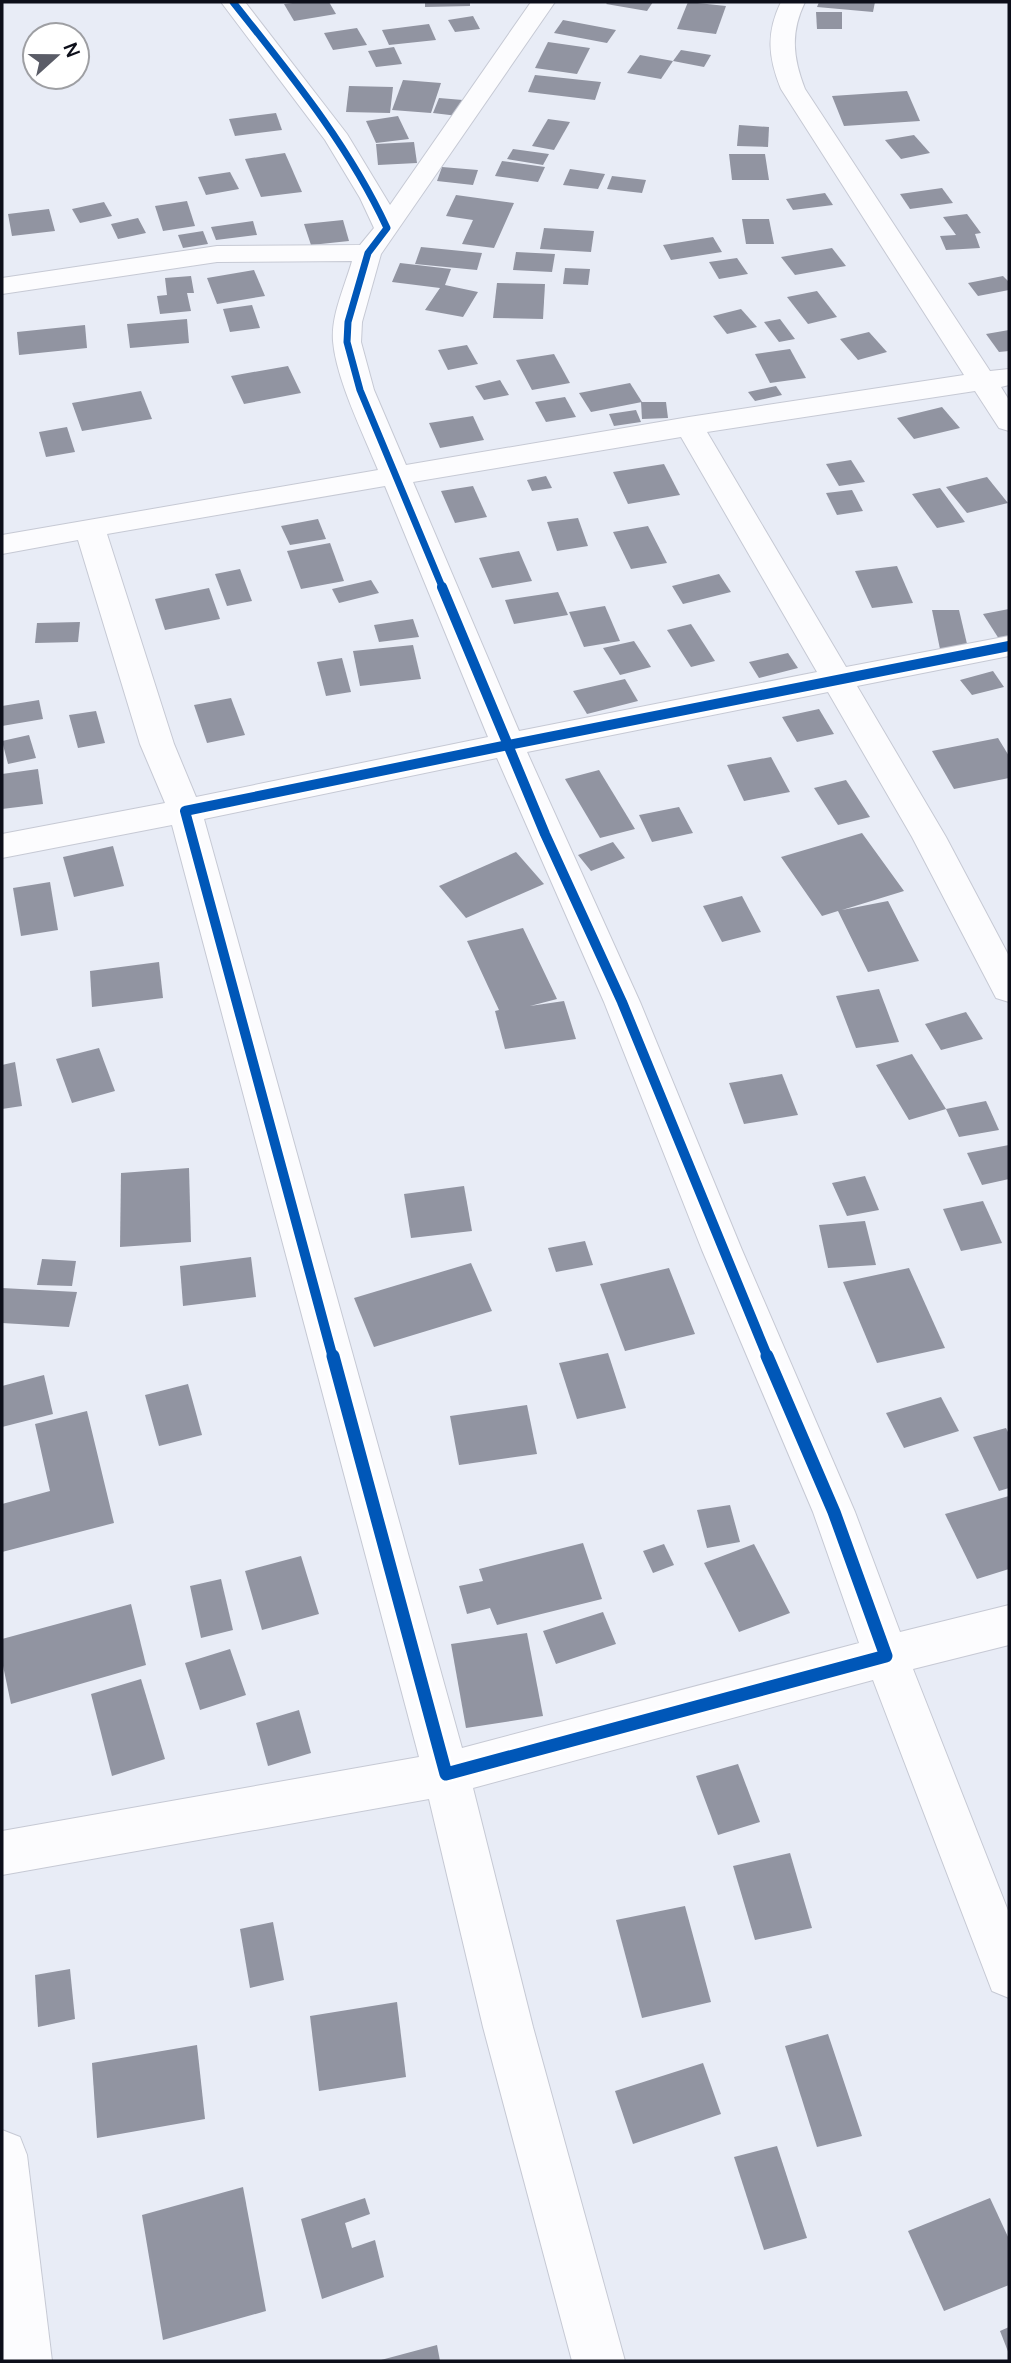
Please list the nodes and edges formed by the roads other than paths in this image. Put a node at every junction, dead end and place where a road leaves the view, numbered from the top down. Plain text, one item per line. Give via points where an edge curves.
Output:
1 (233, 2) edge
2 (543, 2) edge
3 (793, 2) edge
4 (387, 228) junction
5 (368, 253) junction
6 (2, 286) edge
7 (996, 379) edge
8 (1009, 422) edge
9 (689, 426) junction
10 (397, 475) junction
11 (90, 528) junction
12 (2, 544) edge
13 (1009, 646) edge
14 (835, 679) junction
15 (508, 744) junction
16 (185, 811) junction
17 (2, 846) edge
18 (1009, 989) edge
19 (1009, 1625) edge
20 (886, 1656) junction
21 (446, 1774) junction
22 (2, 1853) edge
23 (1009, 1974) edge
24 (2, 2155) edge
25 (26, 2361) edge
26 (599, 2361) edge

1 - 4 street via 365,181
2 - 4 street
3 - 7 street via 779,41 793,89
4 - 5 street
5 - 6 street via 217,254
5 - 10 street via 352,301 347,342 360,390
7 - 8 street
7 - 9 street
9 - 10 street
9 - 14 street
10 - 11 street
10 - 15 street
11 - 12 street
11 - 16 street via 157,744
13 - 14 street
14 - 15 street
14 - 18 street via 929,837
15 - 16 street
15 - 20 street via 622,1002 834,1512
16 - 17 street
16 - 21 street
19 - 20 street
20 - 21 street
20 - 23 street
21 - 22 street
21 - 26 street via 508,2027
24 - 25 street

